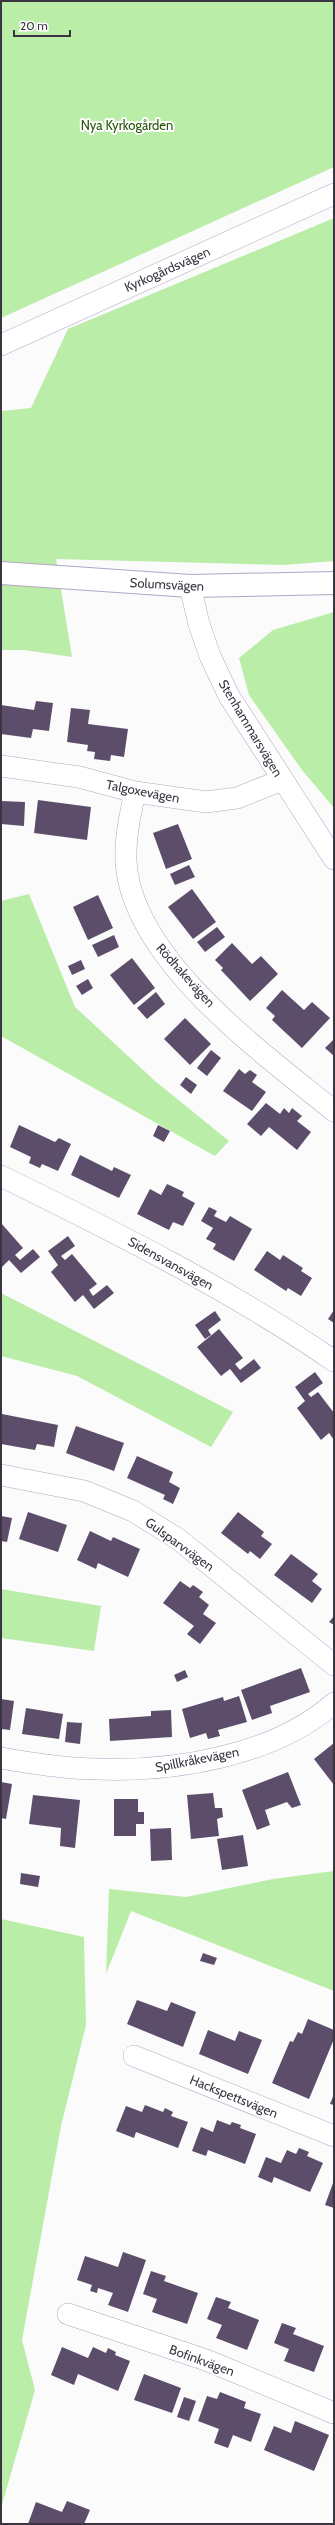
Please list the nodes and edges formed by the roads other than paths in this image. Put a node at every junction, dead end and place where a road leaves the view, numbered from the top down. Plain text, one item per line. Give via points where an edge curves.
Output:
1 (334, 194) edge
2 (1, 345) edge
3 (1, 573) edge
4 (334, 583) edge
5 (190, 586) junction
6 (1, 766) edge
7 (282, 780) junction
8 (135, 792) junction
9 (334, 859) edge
10 (334, 1111) edge
11 (1, 1176) edge
12 (334, 1361) edge
13 (1, 1475) edge
14 (334, 1665) edge
15 (334, 1703) edge
16 (1, 1758) edge
17 (134, 2056) dead end
18 (334, 2136) edge
19 (68, 2314) dead end
20 (334, 2412) edge

1 - 2 street, Kyrkogårdsvägen
3 - 5 main road, Solumsvägen
4 - 5 main road, Solumsvägen
5 - 7 street, Stenhammarsvägen via 210,656 229,696
6 - 8 street, Talgoxevägen via 79,777
7 - 8 street, Talgoxevägen via 248,794 217,801
7 - 9 street, Stenhammarsvägen
8 - 10 street, Rödhakevägen via 127,832 126,862 132,894 158,946 180,973 241,1035
11 - 12 street, Sidensvansvägen via 134,1242 210,1284
13 - 14 street, Gulsparvvägen via 84,1491 133,1511 178,1539
15 - 16 street, Spillkråkevägen via 324,1712 288,1733 249,1749 160,1768 96,1770
17 - 18 street, Hackspettsvägen
19 - 20 street, Bofinkvägen via 206,2360

